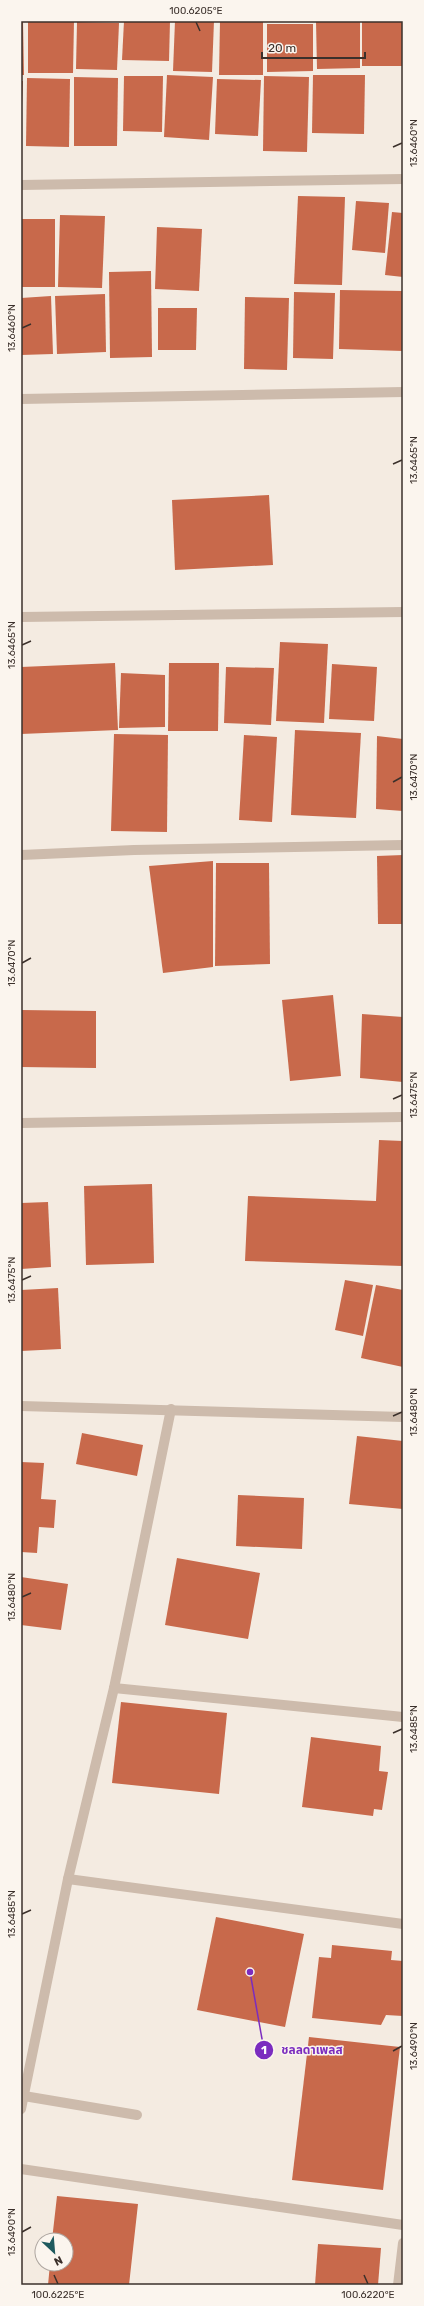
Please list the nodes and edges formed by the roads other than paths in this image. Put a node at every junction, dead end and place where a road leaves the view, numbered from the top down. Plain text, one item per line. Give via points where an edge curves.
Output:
1 (403, 179) edge
2 (21, 185) edge
3 (403, 392) edge
4 (21, 399) edge
5 (403, 612) edge
6 (21, 618) edge
7 (403, 845) edge
8 (21, 856) edge
9 (403, 1117) edge
10 (21, 1123) edge
11 (21, 1406) edge
12 (170, 1409) junction
13 (403, 1417) edge
14 (114, 1688) junction
15 (403, 1717) edge
16 (68, 1879) junction
17 (403, 1924) edge
18 (24, 2096) junction
19 (21, 2110) edge
20 (137, 2115) dead end
21 (21, 2169) edge
22 (403, 2226) edge
23 (403, 2243) edge
24 (398, 2285) edge

1 - 2 street
3 - 4 street
5 - 6 street
7 - 8 street via 164,849
9 - 10 street
11 - 12 street
12 - 13 street
12 - 14 street
14 - 15 street
14 - 16 street
16 - 17 street
16 - 18 street
18 - 19 street
18 - 20 street
21 - 22 street
23 - 24 street

